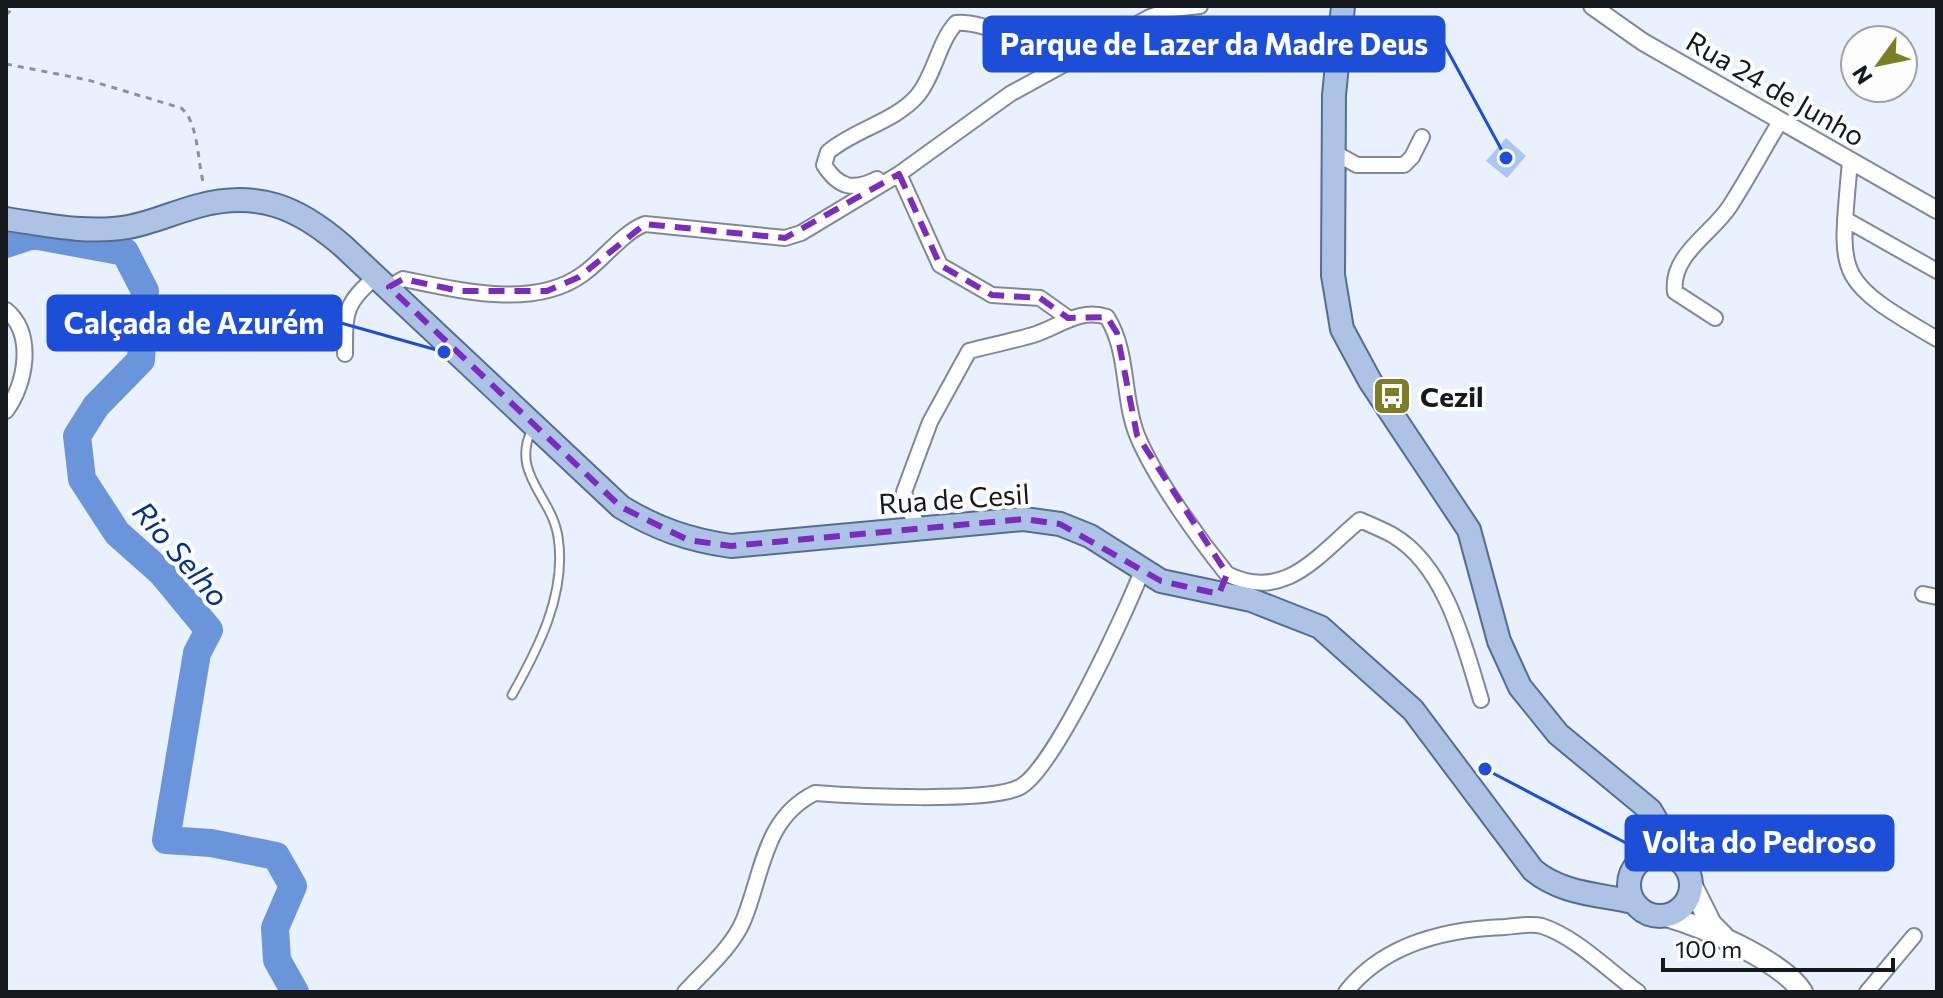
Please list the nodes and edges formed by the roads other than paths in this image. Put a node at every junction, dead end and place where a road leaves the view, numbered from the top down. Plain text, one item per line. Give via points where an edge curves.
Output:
1 (1200, 6) edge
2 (1343, 6) edge
3 (1592, 6) edge
4 (1024, 27) dead end
5 (1781, 120) junction
6 (1422, 137) dead end
7 (1333, 152) junction
8 (1850, 161) junction
9 (899, 174) junction
10 (1937, 210) edge
11 (6, 219) edge
12 (1845, 219) junction
13 (1937, 271) edge
14 (383, 282) junction
15 (6, 310) edge
16 (1068, 318) junction
17 (1715, 318) dead end
18 (1937, 339) edge
19 (345, 354) dead end
20 (6, 411) edge
21 (533, 427) junction
22 (921, 529) junction
23 (1142, 571) junction
24 (1223, 584) junction
25 (512, 695) dead end
26 (1481, 700) dead end
27 (1638, 799) junction
28 (1680, 860) junction
29 (1639, 862) junction
30 (1692, 886) junction
31 (1569, 890) junction
32 (1633, 902) junction
33 (1666, 916) junction
34 (1914, 936) dead end
35 (1735, 946) junction
36 (1805, 990) edge
37 (685, 992) edge
38 (1346, 992) edge
39 (1638, 992) edge
40 (1867, 992) edge

1 - 9 street via 1172,9 1113,36 1010,94
2 - 7 main road
3 - 5 street, Rua 24 de Junho via 1643,42
4 - 9 street via 988,31 970,22 956,23 905,109 839,143 828,152 824,165 846,187
5 - 8 street, Rua 24 de Junho
5 - 17 street via 1728,210 1696,241 1674,280 1675,292
6 - 7 street via 1404,165 1357,165
7 - 27 main road via 1333,275 1348,343 1469,530 1499,641 1520,687 1558,734
8 - 10 street, Rua 24 de Junho
8 - 12 street
9 - 14 street via 785,238 645,224 579,277 547,291 460,291 403,279
9 - 16 street via 940,265 992,295 1040,298
11 - 14 main road, Rua de Cesil via 94,231 233,199 275,203 322,228
12 - 13 street
12 - 18 street via 1843,250 1858,286
14 - 19 street via 358,292 345,311
14 - 21 main road, Rua de Cesil
15 - 20 street via 19,326 24,344 22,384
16 - 22 street via 1038,333 969,351 930,422 904,492
16 - 24 street via 1099,314 1117,333 1137,435
21 - 22 main road, Rua de Cesil via 621,507 688,540 731,546
21 - 25 lane via 524,463 555,520 559,565 546,632
22 - 23 main road, Rua de Cesil via 1024,519 1060,524 1090,536
23 - 24 main road, Rua de Cesil via 1161,581
23 - 37 street via 1124,618 1034,776 1001,795 815,793 797,802 782,816 769,842 744,921
24 - 26 street via 1272,585 1290,578 1360,520 1397,537 1422,562 1455,615
24 - 31 main road, Rua de Cesil via 1320,627 1354,654 1413,710 1533,870
27 - 28 main road
27 - 29 main road via 1646,821
28 - 29 main road via 1661,854
28 - 30 main road
29 - 31 main road via 1617,878
29 - 32 main road via 1629,883
30 - 33 main road via 1682,909
30 - 35 main road via 1711,924
31 - 32 main road, Rua de Cesil
32 - 33 main road via 1647,914
33 - 35 main road
34 - 40 street
35 - 36 main road
38 - 39 street via 1372,965 1429,937 1456,930 1540,925

